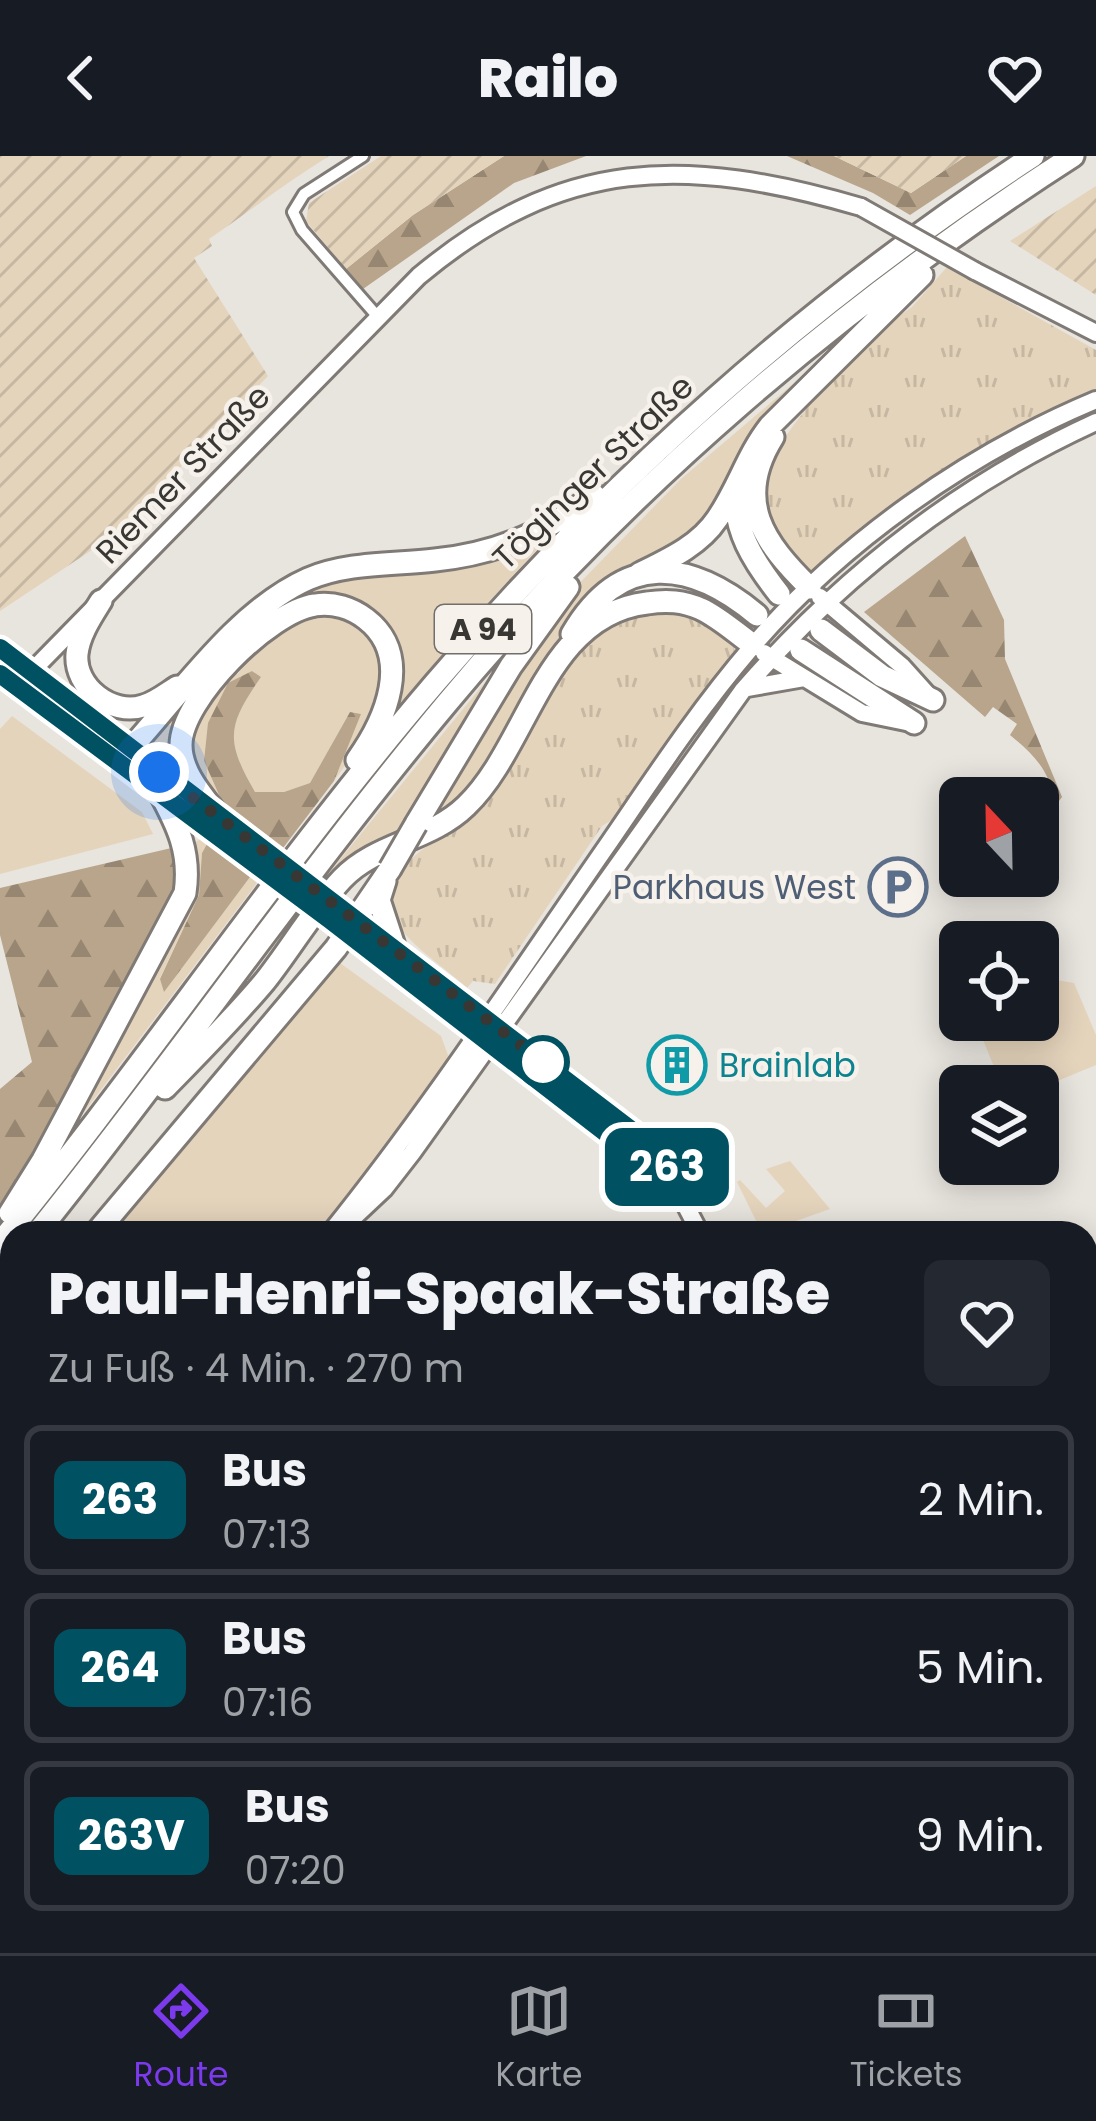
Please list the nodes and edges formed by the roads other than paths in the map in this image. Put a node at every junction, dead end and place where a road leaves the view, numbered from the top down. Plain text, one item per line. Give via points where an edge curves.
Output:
1 (363, 156) edge
2 (1033, 156) edge
3 (1073, 156) edge
4 (976, 222) junction
5 (378, 317) junction
6 (1096, 333) edge
7 (1096, 400) edge
8 (788, 408) junction
9 (1096, 422) edge
10 (650, 458) junction
11 (736, 485) junction
12 (594, 543) junction
13 (639, 574) junction
14 (779, 594) dead end
15 (818, 595) junction
16 (101, 601) junction
17 (758, 615) dead end
18 (820, 630) dead end
19 (0, 648) edge
20 (801, 650) dead end
21 (762, 652) junction
22 (0, 664) edge
23 (554, 666) junction
24 (198, 674) junction
25 (32, 678) junction
26 (804, 678) junction
27 (4, 683) edge
28 (743, 690) junction
29 (933, 700) joint
30 (53, 702) junction
31 (914, 723) joint
32 (130, 759) junction
33 (656, 774) junction
34 (674, 787) junction
35 (159, 791) junction
36 (331, 813) junction
37 (219, 817) junction
38 (237, 839) junction
39 (390, 869) junction
40 (342, 919) junction
41 (395, 949) junction
42 (489, 1033) junction
43 (117, 1133) junction
44 (3, 1221) edge
45 (18, 1221) edge
46 (47, 1221) edge
47 (105, 1221) edge
48 (347, 1221) edge
49 (694, 1221) edge

1 - 5 street via 304,194 293,212
2 - 10 highway, Töginger Straße / A 94 via 812,318
3 - 4 highway, Töginger Straße / A 94
4 - 8 highway
4 - 12 highway, Töginger Straße / A 94 via 777,376
5 - 6 main road, Riemer Straße, bridge via 487,220 604,169 673,161 743,166 816,188
5 - 16 main road, Riemer Straße
7 - 15 main road via 1022,435 905,509
8 - 11 highway via 750,452
8 - 15 highway via 756,478 755,506 777,555
9 - 15 main road via 970,489
10 - 24 highway via 539,532 490,552 348,567 299,584 249,618
10 - 36 highway, Töginger Straße / A 94 via 493,617
11 - 13 highway via 691,546
11 - 14 highway via 744,542
12 - 39 highway, bridge
12 - 43 highway, Töginger Straße / A 94 via 424,732
13 - 17 highway via 692,574
13 - 23 highway via 592,604
15 - 21 main road
15 - 29 main road
16 - 24 highway via 76,656 102,700 142,706
16 - 25 main road, Riemer Straße
18 - 29 highway via 882,676
19 - 25 main road
20 - 31 highway
21 - 23 highway via 700,608 659,601 600,619
21 - 26 main road
21 - 28 main road
21 - 33 main road via 701,709
22 - 27 main road
23 - 43 highway via 472,801 429,834 341,880 231,1020
24 - 32 highway
25 - 27 main road
25 - 30 main road
26 - 28 main road
26 - 31 main road via 862,712
27 - 30 main road
28 - 34 main road
30 - 32 main road
32 - 35 main road
32 - 37 main road
33 - 34 main road
33 - 42 main road
34 - 42 main road
35 - 38 main road
35 - 44 highway via 182,835 185,893
36 - 37 highway via 385,711 392,675 374,626 319,604 270,624 185,722 186,768
36 - 45 highway, Töginger Straße / A 94
37 - 38 main road
38 - 40 main road, bridge
39 - 40 highway
39 - 41 highway via 380,900
40 - 41 main road
40 - 42 main road
40 - 47 highway
41 - 42 main road
42 - 48 main road via 384,1189
42 - 49 main road via 642,1161 670,1175
43 - 46 highway, Töginger Straße / A 94

